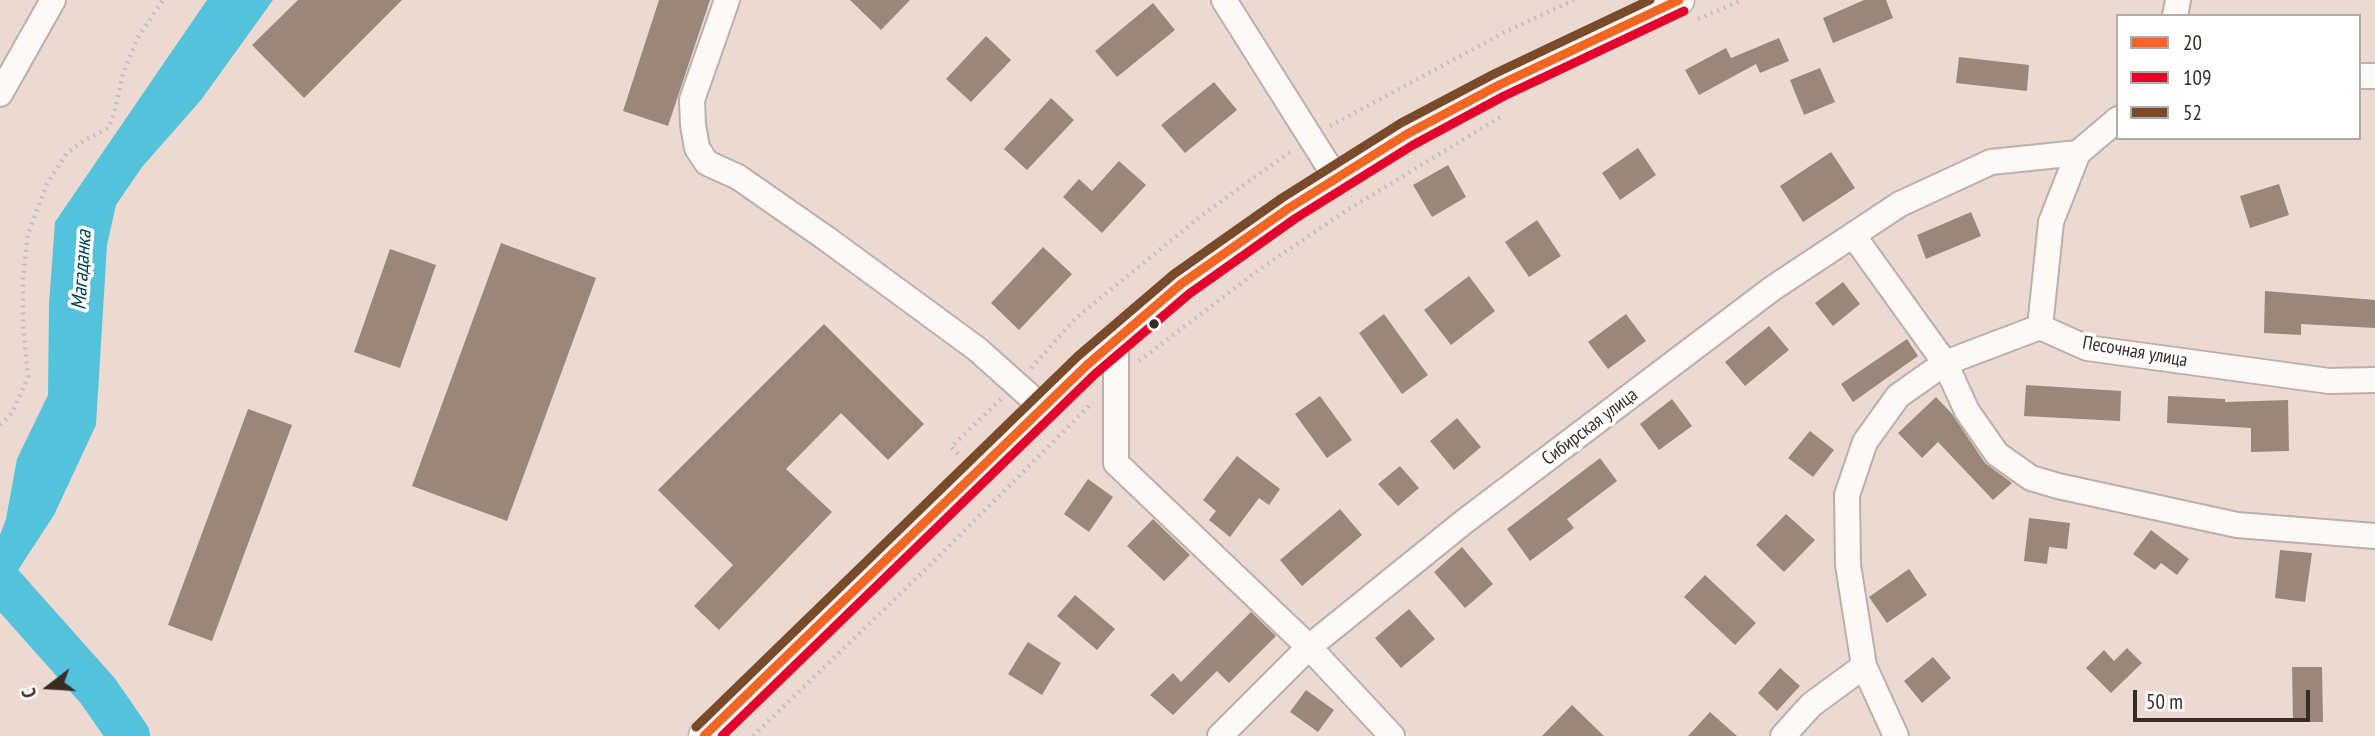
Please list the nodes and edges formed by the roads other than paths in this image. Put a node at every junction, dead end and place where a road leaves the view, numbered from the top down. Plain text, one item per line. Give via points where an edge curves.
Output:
1 (53, 0) edge
2 (727, 0) edge
3 (1224, 0) edge
4 (1688, 10) edge
5 (0, 94) edge
6 (2116, 121) edge
7 (2078, 153) junction
8 (1336, 178) junction
9 (1853, 235) junction
10 (2040, 327) junction
11 (1116, 338) junction
12 (1945, 363) junction
13 (2375, 380) edge
14 (1043, 408) junction
15 (2375, 536) edge
16 (1309, 647) junction
17 (1864, 666) junction
18 (704, 736) edge
19 (1220, 736) edge
20 (1392, 736) edge
21 (1783, 736) edge
22 (1896, 736) edge

1 - 5 street
2 - 14 street via 692,100 697,148 707,163 738,177 827,239 977,349
3 - 8 street
4 - 8 main road via 1453,108
6 - 7 street
7 - 9 street, Сибирская улица via 1991,162 1900,204
7 - 10 street via 2052,222
8 - 11 main road via 1214,259
9 - 12 street
9 - 16 street, Сибирская улица via 1773,288 1465,521
10 - 12 street
10 - 13 street, Песочная улица via 2088,348 2329,381
11 - 14 main road
11 - 16 street via 1116,463
12 - 15 street via 1967,411 1997,454 2031,478 2237,525
12 - 17 street via 1898,396 1865,442 1847,495 1848,565
14 - 18 main road
16 - 19 street, Сибирская улица
16 - 20 street
17 - 21 street via 1811,705
17 - 22 street

